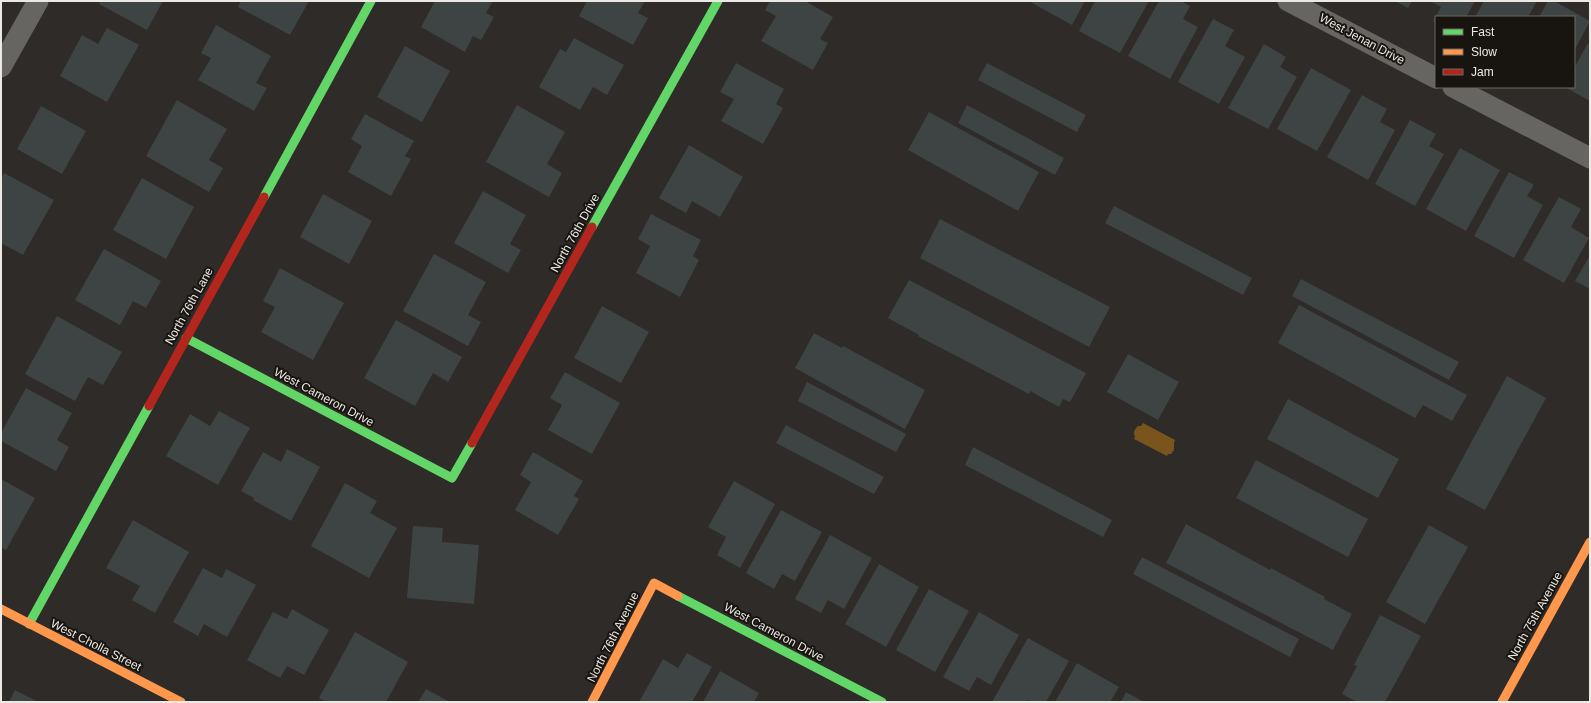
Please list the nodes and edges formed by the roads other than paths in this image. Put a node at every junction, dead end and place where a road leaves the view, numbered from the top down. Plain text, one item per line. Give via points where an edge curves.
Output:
1 (38, 1) edge
2 (371, 1) edge
3 (718, 1) edge
4 (1288, 1) edge
5 (1, 67) edge
6 (1435, 77) edge
7 (1455, 88) edge
8 (1590, 158) edge
9 (186, 338) junction
10 (452, 478) joint
11 (1590, 542) edge
12 (654, 583) joint
13 (1, 609) edge
14 (30, 624) junction
15 (181, 702) edge
16 (592, 702) edge
17 (882, 702) edge
18 (1502, 702) edge

1 - 5 street
2 - 9 street, North 76th Lane
3 - 10 street, North 76th Drive
4 - 6 street, West Jenan Drive
7 - 8 street
9 - 10 street, West Cameron Drive
9 - 14 street, North 76th Lane
11 - 18 street, North 75th Avenue
12 - 16 street, North 76th Avenue
12 - 17 street, West Cameron Drive
13 - 14 street, West Cholla Street
14 - 15 street, West Cholla Street

